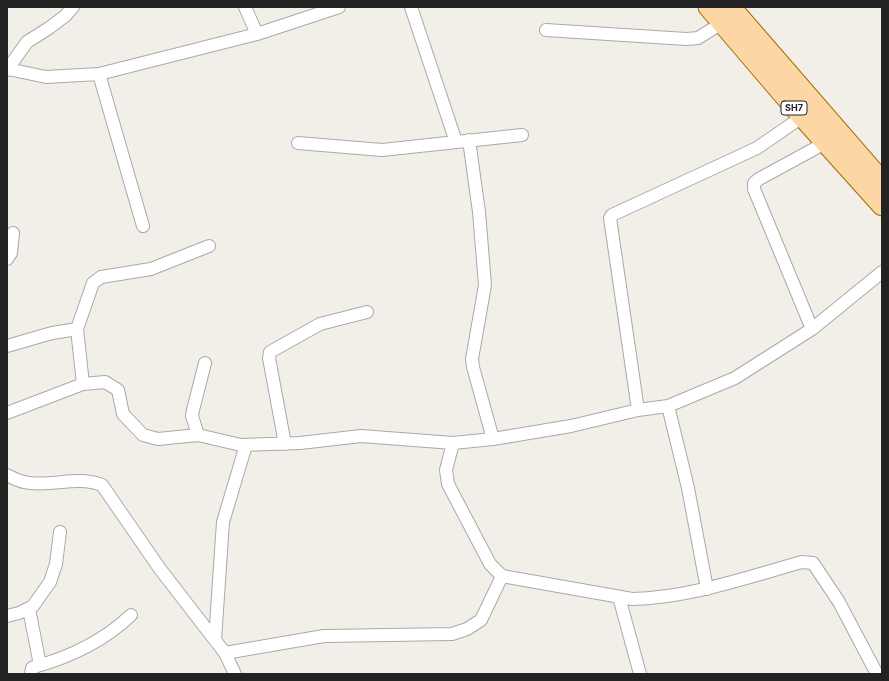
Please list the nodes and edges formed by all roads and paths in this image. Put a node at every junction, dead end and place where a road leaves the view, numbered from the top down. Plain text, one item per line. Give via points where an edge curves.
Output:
1 (73, 7) edge
2 (245, 7) edge
3 (339, 7) edge
4 (410, 7) edge
5 (708, 7) edge
6 (726, 15) edge
7 (546, 30) dead end
8 (257, 34) junction
9 (8, 69) edge
10 (99, 74) junction
11 (802, 117) junction
12 (522, 135) dead end
13 (462, 141) junction
14 (298, 143) dead end
15 (825, 143) junction
16 (882, 181) edge
17 (882, 206) edge
18 (143, 226) dead end
19 (13, 233) dead end
20 (209, 246) dead end
21 (7, 259) edge
22 (882, 272) edge
23 (367, 312) dead end
24 (77, 329) junction
25 (812, 329) junction
26 (7, 346) edge
27 (205, 363) dead end
28 (83, 384) junction
29 (668, 406) junction
30 (638, 410) junction
31 (7, 413) edge
32 (198, 435) junction
33 (493, 439) junction
34 (453, 443) junction
35 (285, 444) junction
36 (246, 445) junction
37 (7, 475) edge
38 (60, 532) dead end
39 (502, 576) junction
40 (707, 589) junction
41 (619, 597) junction
42 (29, 608) junction
43 (131, 615) dead end
44 (7, 616) edge
45 (215, 640) junction
46 (226, 653) junction
47 (40, 665) junction
48 (30, 674) edge
49 (235, 674) edge
50 (640, 674) edge
51 (877, 674) edge

1 - 9 street via 65,16 27,42
2 - 8 street
3 - 8 street
4 - 13 street
5 - 6 main road, SH7
6 - 7 street via 698,38
6 - 11 main road, SH7
6 - 16 main road, SH7
8 - 10 street
9 - 10 street via 46,77
10 - 18 street
11 - 15 main road, SH7
11 - 30 street via 757,148 610,218
12 - 13 street
13 - 14 street via 382,150
13 - 33 street via 480,212 485,285 472,359
15 - 17 main road, SH7
15 - 25 street via 754,183 754,189
19 - 21 street via 11,253
20 - 24 street via 151,269 97,279 91,288
22 - 25 street
23 - 35 street via 320,324 270,352
24 - 26 street
24 - 28 street
25 - 29 street via 734,378
27 - 32 street via 192,416
28 - 31 street
28 - 32 street via 105,382 115,386 124,414 143,435 158,439
29 - 30 street
29 - 40 street via 688,488
30 - 33 street via 571,426
32 - 36 street
33 - 34 street
34 - 35 street via 361,436
34 - 39 street via 446,470 448,484 490,564
35 - 36 street
36 - 45 street via 223,522
37 - 45 street via 31,483 82,480 102,485 160,569
38 - 42 street via 56,564 50,582
39 - 41 street
39 - 46 street via 481,620 467,629 452,634 324,636
40 - 41 street via 642,599
40 - 51 street via 802,562 813,563 839,602
41 - 50 street
42 - 44 street
42 - 47 street
43 - 47 street via 113,632 90,645
45 - 46 street
46 - 49 street
47 - 48 street via 32,668

